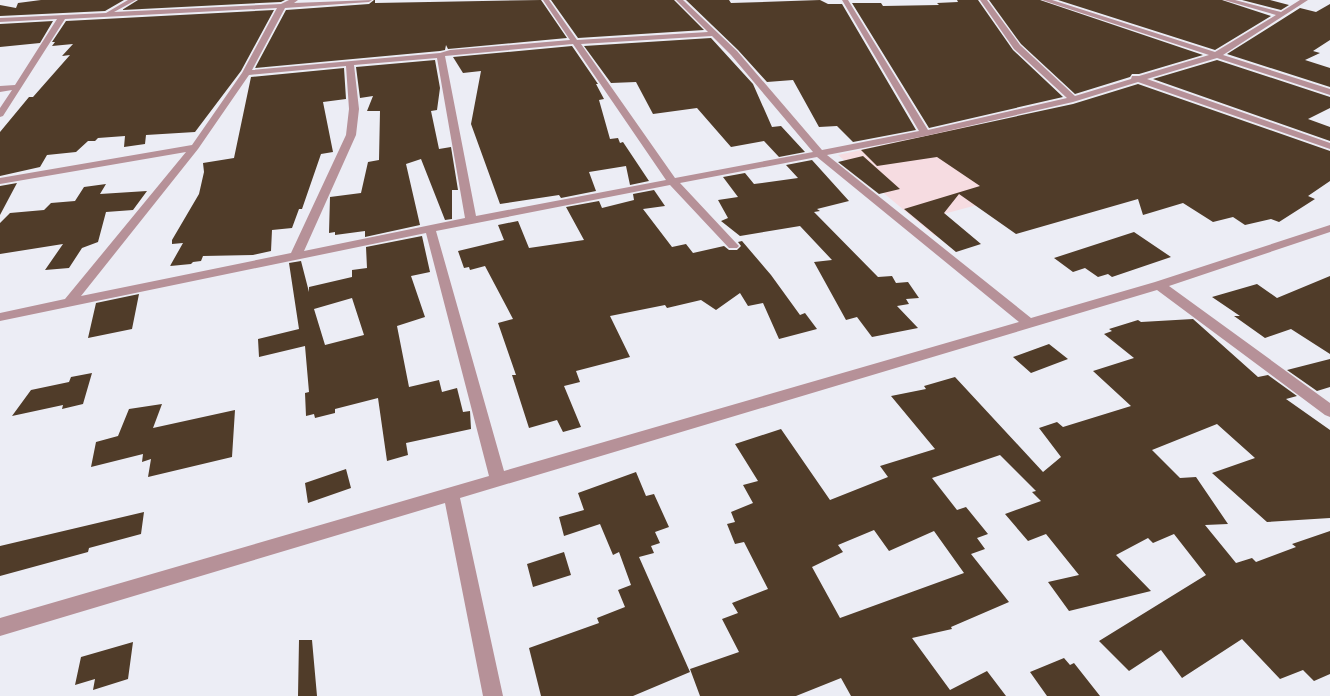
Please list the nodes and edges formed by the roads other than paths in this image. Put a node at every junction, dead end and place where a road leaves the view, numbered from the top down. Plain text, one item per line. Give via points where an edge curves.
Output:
1 (133, 0) edge
2 (295, 0) edge
3 (369, 0) edge
4 (546, 0) edge
5 (679, 0) edge
6 (844, 0) edge
7 (983, 0) edge
8 (1045, 0) edge
9 (1227, 0) edge
10 (1305, 0) edge
11 (282, 6) junction
12 (104, 14) junction
13 (1281, 14) junction
14 (63, 16) junction
15 (0, 20) edge
16 (716, 34) junction
17 (575, 42) junction
18 (441, 55) junction
19 (1215, 56) junction
20 (350, 64) junction
21 (246, 73) junction
22 (1135, 78) junction
23 (19, 87) junction
24 (0, 89) edge
25 (1330, 92) edge
26 (1073, 99) junction
27 (0, 114) edge
28 (925, 134) junction
29 (1330, 146) edge
30 (195, 147) junction
31 (819, 154) junction
32 (0, 181) edge
33 (672, 181) junction
34 (471, 220) junction
35 (430, 228) junction
36 (1330, 228) edge
37 (733, 246) dead end
38 (296, 255) junction
39 (1159, 285) junction
40 (69, 303) junction
41 (0, 317) edge
42 (1029, 323) junction
43 (1330, 411) edge
44 (498, 479) junction
45 (451, 494) junction
46 (0, 627) edge
47 (493, 696) edge

1 - 12 street
2 - 11 street
3 - 11 street
4 - 17 street
5 - 16 street
6 - 28 street
7 - 26 street via 1017,47
8 - 19 street
9 - 13 street
10 - 13 street
11 - 12 street
11 - 21 street
12 - 14 street
13 - 19 street
14 - 15 street
14 - 23 street via 40,47
16 - 17 street
16 - 31 street
17 - 18 street
17 - 33 street
18 - 20 street
18 - 34 street
19 - 22 street
19 - 25 street
20 - 21 street
20 - 38 street via 354,109 351,135
21 - 30 street
22 - 26 street
22 - 29 street
23 - 24 street
23 - 27 street
26 - 28 street
28 - 31 street
30 - 32 street
30 - 40 street
31 - 33 street
31 - 42 street
33 - 34 street
33 - 37 street
34 - 35 street
35 - 38 street
35 - 44 street
36 - 39 street
38 - 40 street
39 - 42 street
39 - 43 street
40 - 41 street
42 - 44 street
44 - 45 street
45 - 46 street
45 - 47 street

